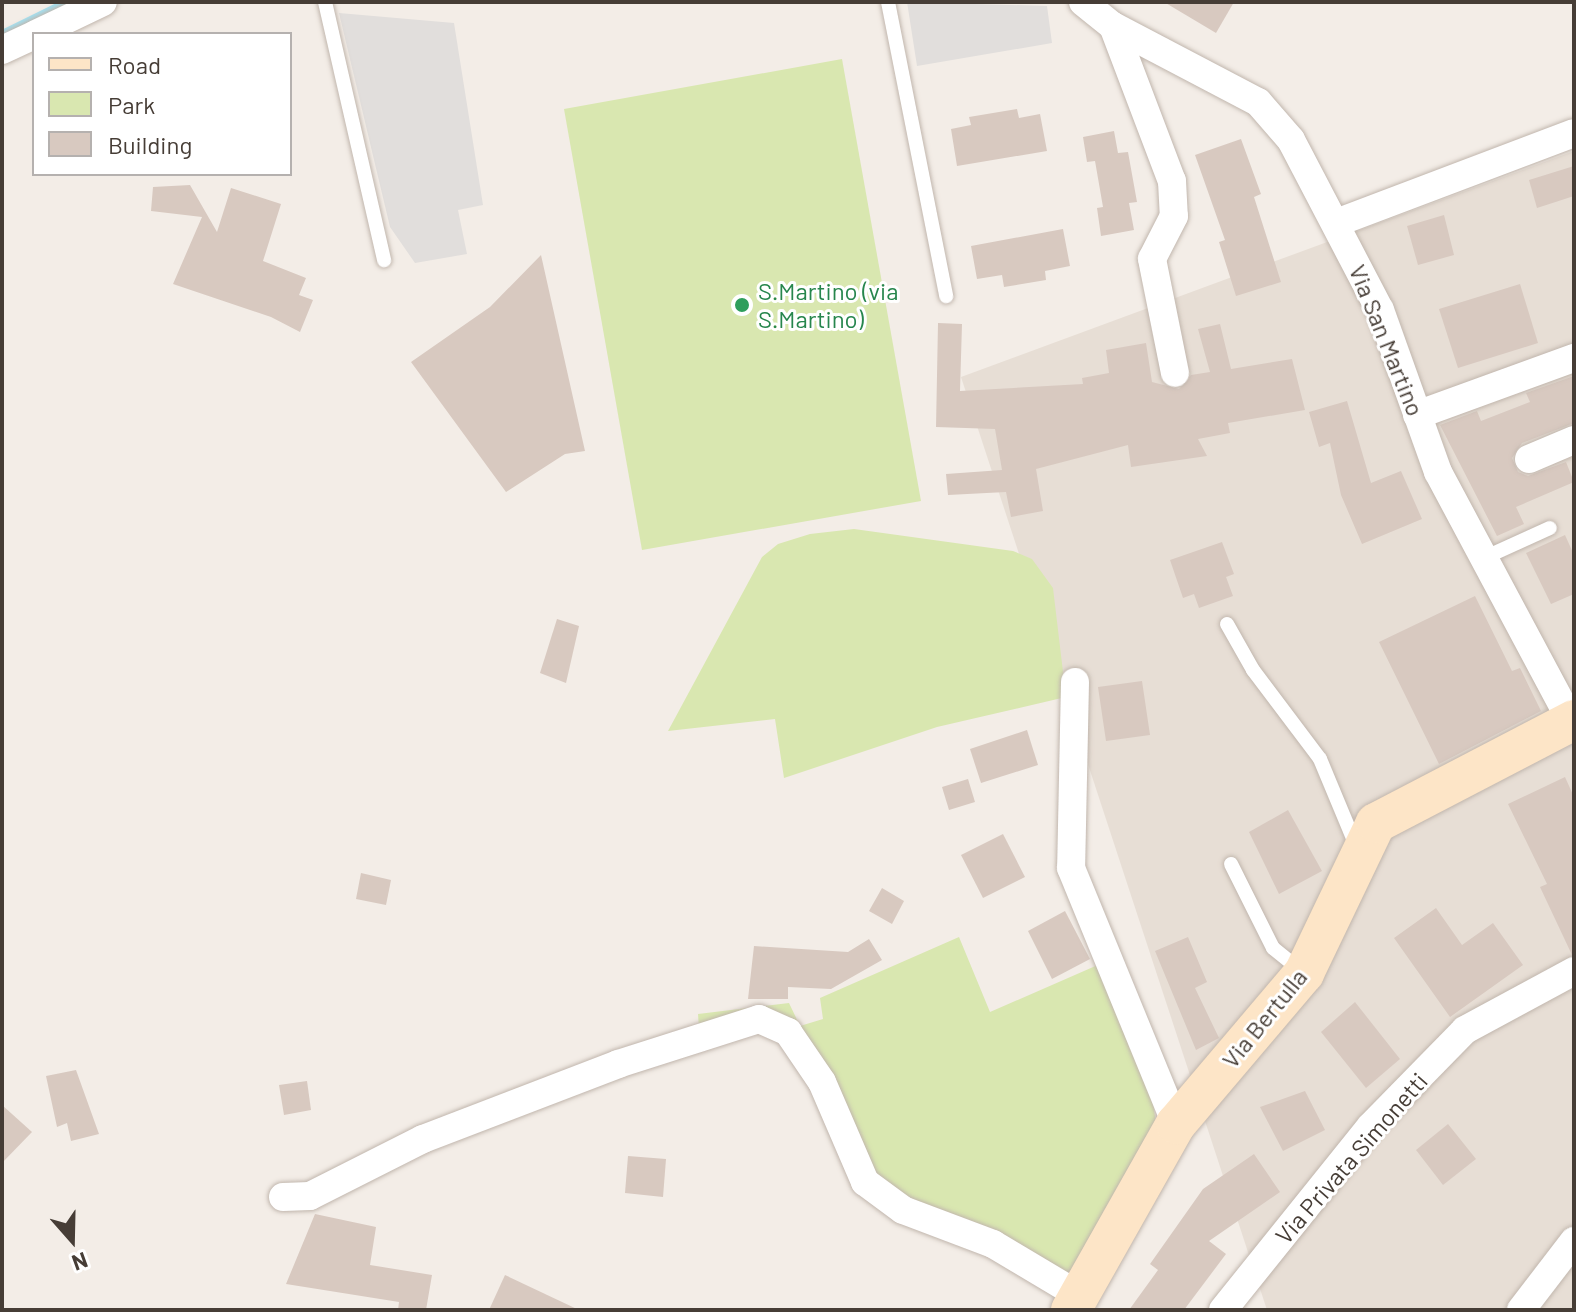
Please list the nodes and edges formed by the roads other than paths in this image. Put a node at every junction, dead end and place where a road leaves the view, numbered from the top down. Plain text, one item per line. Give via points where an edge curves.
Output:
1 (103, 2) edge
2 (325, 2) edge
3 (888, 2) edge
4 (1083, 2) edge
5 (1113, 26) junction
6 (39, 32) edge
7 (32, 35) edge
8 (2, 50) edge
9 (1574, 133) edge
10 (1336, 223) junction
11 (384, 260) dead end
12 (946, 296) dead end
13 (1574, 358) edge
14 (1175, 373) dead end
15 (1417, 415) junction
16 (1572, 446) edge
17 (1529, 459) dead end
18 (1550, 528) dead end
19 (1486, 557) junction
20 (1227, 624) dead end
21 (1075, 682) dead end
22 (1573, 723) edge
23 (1359, 852) junction
24 (1231, 864) dead end
25 (1574, 971) edge
26 (1304, 973) junction
27 (1176, 1124) junction
28 (283, 1197) dead end
29 (1574, 1241) edge
30 (1076, 1304) edge
31 (1223, 1310) edge
32 (1521, 1310) edge

1 - 6 street
2 - 11 lane
3 - 12 lane
4 - 5 street, Via San Martino
5 - 10 street, Via San Martino via 1258,102 1291,140
5 - 14 street via 1172,181 1174,216 1152,259
7 - 8 street
9 - 10 street
10 - 15 street, Via San Martino via 1380,310
13 - 15 street
15 - 19 street, Via San Martino via 1438,472
16 - 17 street
18 - 19 lane
19 - 22 street, Via San Martino
20 - 23 lane via 1253,670 1320,759
21 - 27 street via 1071,868
22 - 23 street, Via Bertulla via 1393,810 1376,823
23 - 26 street, Via Bertulla
24 - 26 lane via 1273,948
25 - 31 street, Via Privata Simonetti via 1465,1030 1371,1126
26 - 27 street, Via Bertulla
27 - 30 street, Via Bertulla
28 - 30 street via 310,1196 423,1139 618,1064 759,1019 788,1032 822,1082 865,1182 903,1210 993,1244
29 - 32 street

